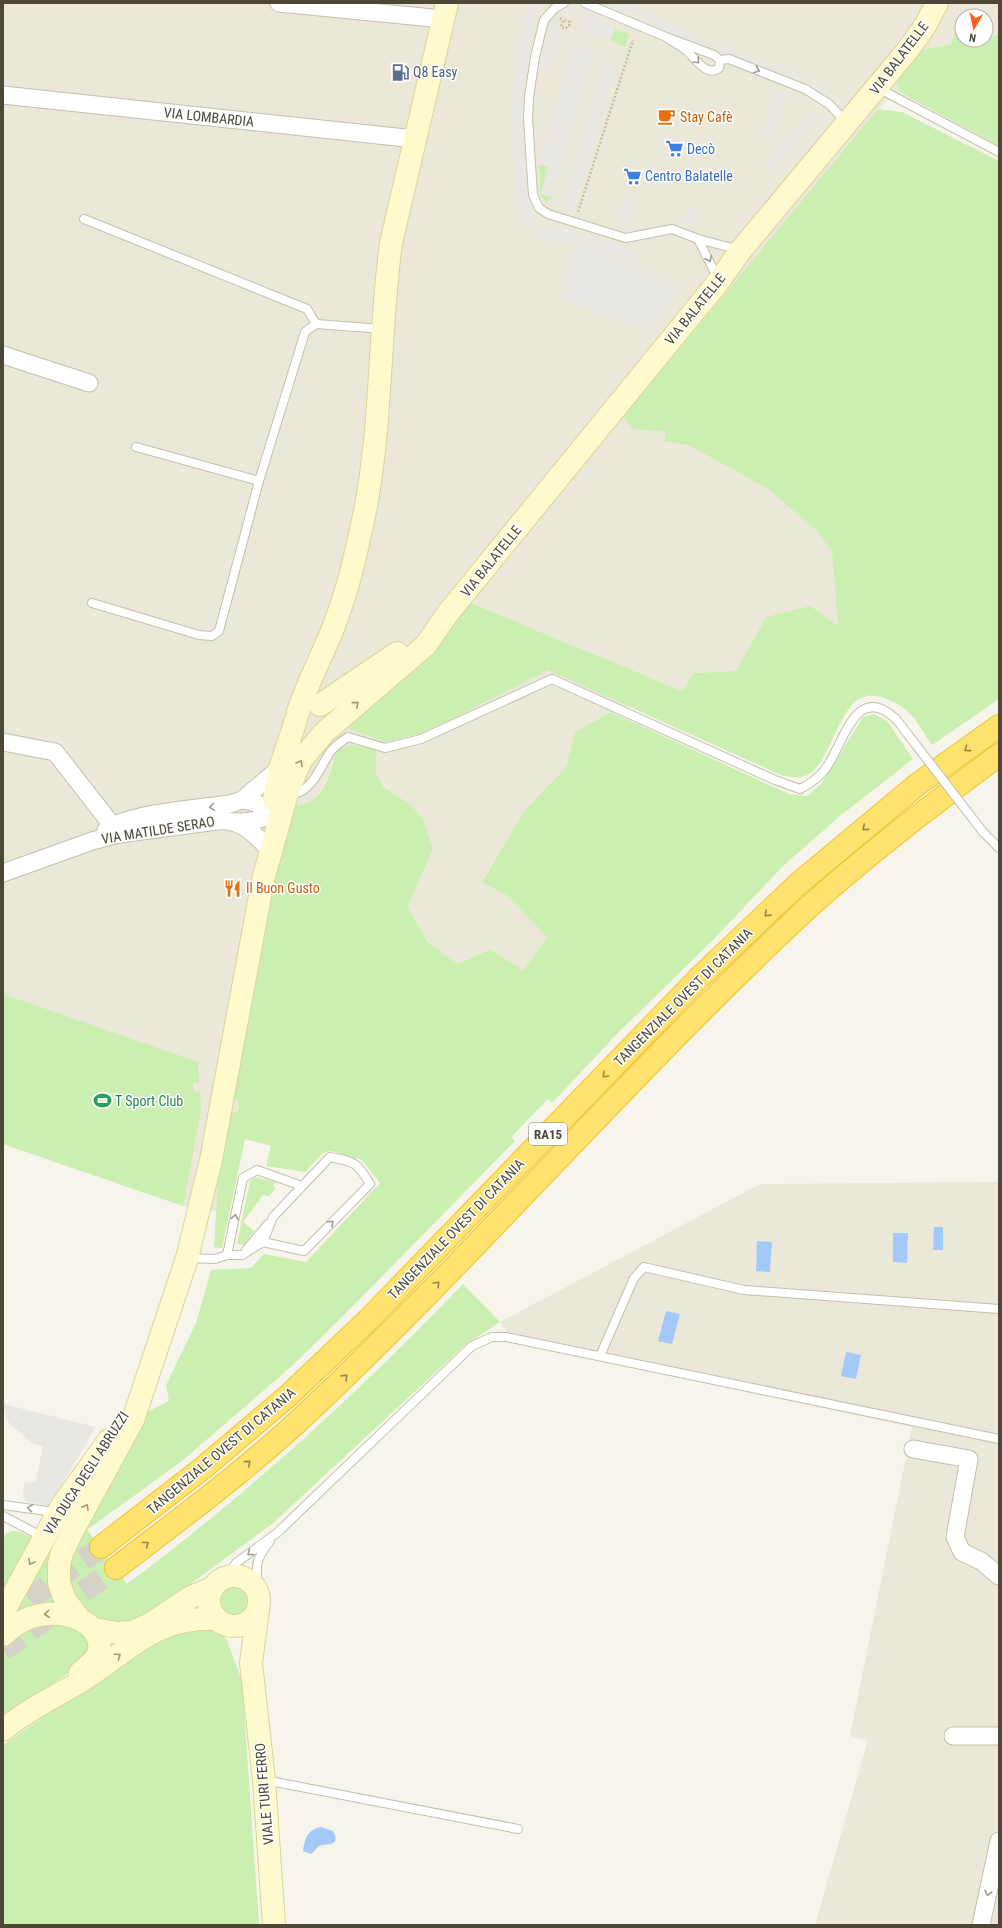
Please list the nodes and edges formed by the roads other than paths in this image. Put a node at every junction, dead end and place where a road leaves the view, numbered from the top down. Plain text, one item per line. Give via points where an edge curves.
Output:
1 (279, 3) edge
2 (564, 3) edge
3 (585, 3) edge
4 (938, 3) edge
5 (445, 11) edge
6 (666, 37) junction
7 (720, 60) junction
8 (877, 88) junction
9 (3, 95) edge
10 (846, 122) junction
11 (415, 139) junction
12 (999, 152) edge
13 (84, 218) dead end
14 (698, 239) junction
15 (741, 250) junction
16 (718, 281) junction
17 (316, 324) junction
18 (383, 329) junction
19 (3, 355) edge
20 (89, 383) dead end
21 (136, 447) dead end
22 (259, 481) junction
23 (92, 603) dead end
24 (448, 613) junction
25 (335, 624) junction
26 (325, 675) junction
27 (345, 688) junction
28 (320, 705) junction
29 (297, 716) junction
30 (999, 726) edge
31 (325, 733) junction
32 (3, 742) edge
33 (999, 755) edge
34 (280, 768) junction
35 (242, 800) junction
36 (277, 818) junction
37 (233, 822) junction
38 (115, 830) junction
39 (999, 848) edge
40 (3, 873) edge
41 (302, 1186) junction
42 (273, 1217) junction
43 (263, 1242) junction
44 (228, 1255) junction
45 (242, 1255) junction
46 (187, 1258) junction
47 (999, 1308) edge
48 (600, 1356) junction
49 (147, 1374) junction
50 (999, 1439) edge
51 (913, 1449) dead end
52 (3, 1505) edge
53 (56, 1515) junction
54 (3, 1516) edge
55 (72, 1532) junction
56 (277, 1532) junction
57 (44, 1538) junction
58 (101, 1548) tunnel mouth
59 (116, 1568) tunnel mouth
60 (999, 1576) edge
61 (220, 1582) junction
62 (258, 1601) junction
63 (3, 1613) edge
64 (222, 1622) junction
65 (87, 1624) junction
66 (3, 1635) edge
67 (251, 1663) junction
68 (43, 1703) junction
69 (4, 1729) edge
70 (953, 1736) dead end
71 (999, 1736) edge
72 (264, 1780) junction
73 (518, 1829) dead end
74 (999, 1841) edge
75 (274, 1925) edge
76 (981, 1925) edge

1 - 5 street
2 - 14 lane via 548,13 543,24 529,97 528,119 534,195 539,208 554,217 626,238 672,229
3 - 6 lane
4 - 8 main road, VIA BALATELLE via 925,26
5 - 11 main road
6 - 7 lane via 714,55
6 -> 7 lane via 686,50 709,71 719,68
7 -> 10 lane via 729,59 805,89 829,104
8 - 10 main road, VIA BALATELLE
8 - 12 lane
9 - 11 street, VIA LOMBARDIA
10 - 15 main road, VIA BALATELLE
11 - 18 main road via 391,243
13 - 17 lane via 307,309
14 - 15 lane
14 -> 16 lane
15 - 16 main road, VIA BALATELLE
16 - 24 main road, VIA BALATELLE
17 - 18 lane
17 - 22 lane via 305,332
18 - 25 main road via 372,468 348,584
19 - 20 street
21 - 22 lane
22 - 23 lane via 219,631 212,636 199,635
24 - 27 main road via 410,645
31 -> 24 main road via 426,645
25 - 26 main road
25 - 29 main road via 304,692
26 - 27 main road via 335,686
26 - 28 main road
27 - 28 main road
28 - 29 main road via 306,705
28 - 31 main road via 330,721
29 - 31 main road via 297,727 304,736 312,738
29 - 34 main road
30 -> 58 highway, TANGENZIALE OVEST DI CATANIA / RA15 via 918,784 798,884 699,978 368,1320 289,1396
36 -> 31 main road via 301,760
32 - 38 street via 55,752
59 -> 33 highway, TANGENZIALE OVEST DI CATANIA / RA15 via 217,1490 311,1409 390,1333 717,995 813,904 929,807
34 - 35 street, VIA MATILDE SERAO
34 - 36 main road
35 - 36 street via 261,804
35 -> 38 street, VIA MATILDE SERAO via 136,818
36 - 37 street
36 - 37 street, VIA MATILDE SERAO via 246,827
36 - 39 lane, bridge via 296,794 309,786 332,750 348,737 385,748 421,739 552,679 800,789 818,778 826,768 852,720 861,710 871,706 881,708 896,719 982,832
36 - 46 main road via 211,1160
37 - 38 street, VIA MATILDE SERAO via 226,820
38 - 40 street, VIA MATILDE SERAO via 92,841
41 - 42 lane
43 -> 41 lane via 304,1251 370,1184 359,1166 330,1157
44 -> 41 lane via 243,1178 257,1170
42 - 43 lane
42 - 45 lane
43 - 45 lane
44 - 45 lane
44 - 46 lane via 215,1259
46 - 49 main road
47 - 48 lane via 744,1290 644,1267 634,1278
48 - 50 lane
48 - 56 lane via 506,1337 492,1337 472,1346
49 - 53 main road, VIA DUCA DEGLI ABRUZZI via 107,1443
55 -> 49 main road via 133,1420
51 - 60 street via 969,1459 955,1537 962,1552
53 -> 52 lane via 47,1511
53 - 55 lane via 67,1521
53 - 57 main road, VIA DUCA DEGLI ABRUZZI
54 - 57 lane
55 - 65 main road via 59,1564 59,1583 65,1600
56 -> 61 lane via 236,1563
56 - 62 lane via 259,1556
57 -> 63 main road, VIA DUCA DEGLI ABRUZZI
61 - 62 main road via 238,1576 246,1578 252,1582
61 - 64 main road via 210,1595 209,1606
61 - 65 main road via 133,1632 117,1633
62 - 64 main road via 252,1619 246,1624 239,1626
62 - 67 main road
64 - 67 main road via 237,1635
68 -> 64 main road via 79,1683 156,1630 177,1622
65 -> 66 main road via 55,1614 40,1615 20,1623
65 - 68 main road via 99,1640 98,1655
67 - 72 main road, VIALE TURI FERRO
68 - 69 main road
70 - 71 street
72 - 73 lane
72 - 75 main road, VIALE TURI FERRO
74 -> 76 street

